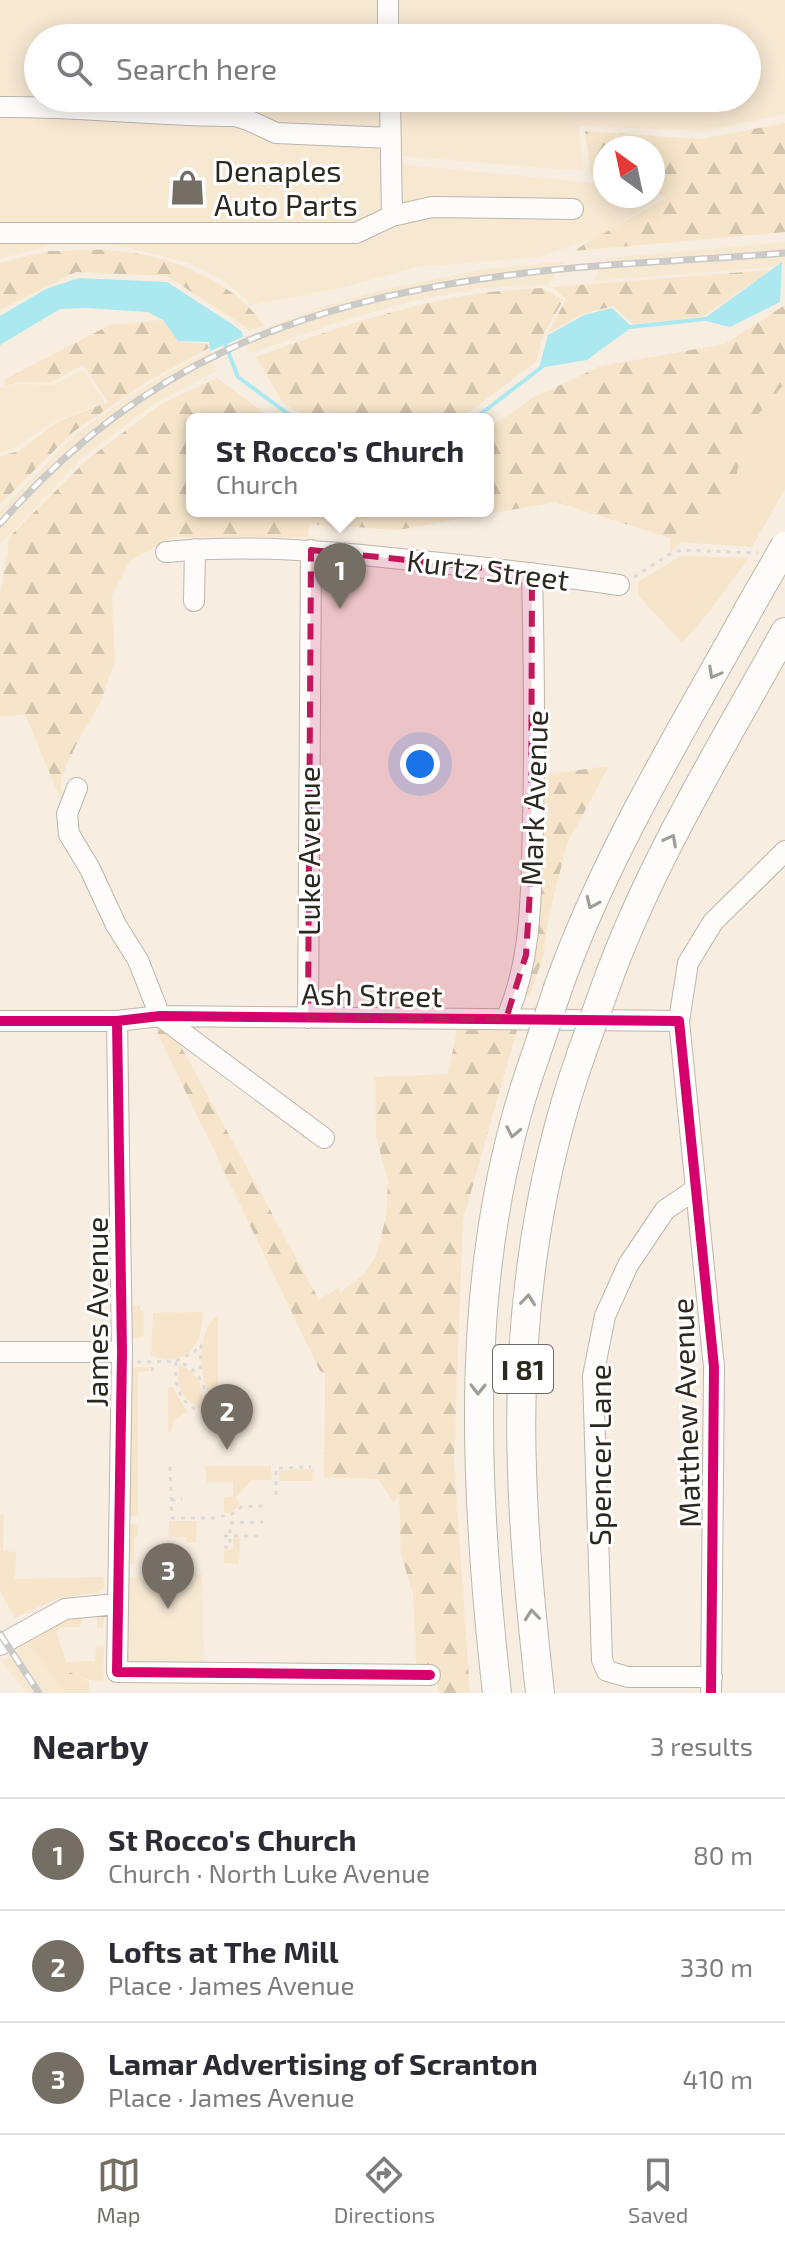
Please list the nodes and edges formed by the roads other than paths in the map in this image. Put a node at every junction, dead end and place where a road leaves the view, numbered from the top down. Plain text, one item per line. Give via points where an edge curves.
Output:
1 (388, 0) edge
2 (388, 24) edge
3 (0, 107) edge
4 (24, 107) edge
5 (123, 112) edge
6 (390, 112) edge
7 (391, 138) junction
8 (573, 209) dead end
9 (392, 216) junction
10 (0, 233) edge
11 (195, 549) junction
12 (778, 549) edge
13 (311, 550) junction
14 (166, 552) dead end
15 (532, 573) junction
16 (623, 581) road end
17 (194, 601) dead end
18 (785, 632) edge
19 (77, 788) dead end
20 (785, 851) edge
21 (160, 1016) junction
22 (308, 1018) junction
23 (506, 1019) junction
24 (0, 1021) edge
25 (117, 1021) junction
26 (679, 1021) junction
27 (324, 1138) dead end
28 (696, 1189) junction
29 (0, 1352) edge
30 (122, 1357) junction
31 (117, 1604) junction
32 (0, 1645) edge
33 (430, 1675) dead end
34 (711, 1685) edge
35 (497, 1693) edge
36 (540, 1693) edge

1 - 2 street
3 - 4 street
5 - 7 street via 235,116 276,133
6 - 7 street
7 - 9 street
8 - 9 street via 432,207
9 - 10 street via 356,233
11 - 13 street, Kurtz Street
11 - 14 street, Kurtz Street
11 - 17 street
12 -> 35 highway, I 81, bridge via 592,902 520,1102 498,1203 479,1362 479,1491
13 - 15 street, Kurtz Street
13 - 22 street, Luke Avenue
15 - 16 street, Kurtz Street
15 - 23 street, Mark Avenue via 536,705 531,875 526,955
36 -> 18 highway, I 81, bridge via 521,1468 525,1337 545,1193 565,1104 628,928
19 - 21 street via 69,804 69,834 138,960
20 - 26 street via 713,922 688,963
21 - 22 street, Ash Street
21 - 25 street, Ash Street
21 - 27 street
22 - 23 street, Ash Street
23 - 26 street, Ash Street
24 - 25 street, Ash Street
25 - 30 street, James Avenue
26 - 28 street, Matthew Avenue
28 - 34 street, Matthew Avenue via 714,1367
28 - 34 street, Spencer Lane via 665,1210 628,1265 605,1316 593,1376 602,1660 607,1671 628,1677
29 - 30 street
30 - 31 street, James Avenue
31 - 32 street via 65,1609
31 - 33 street, James Avenue via 117,1672

